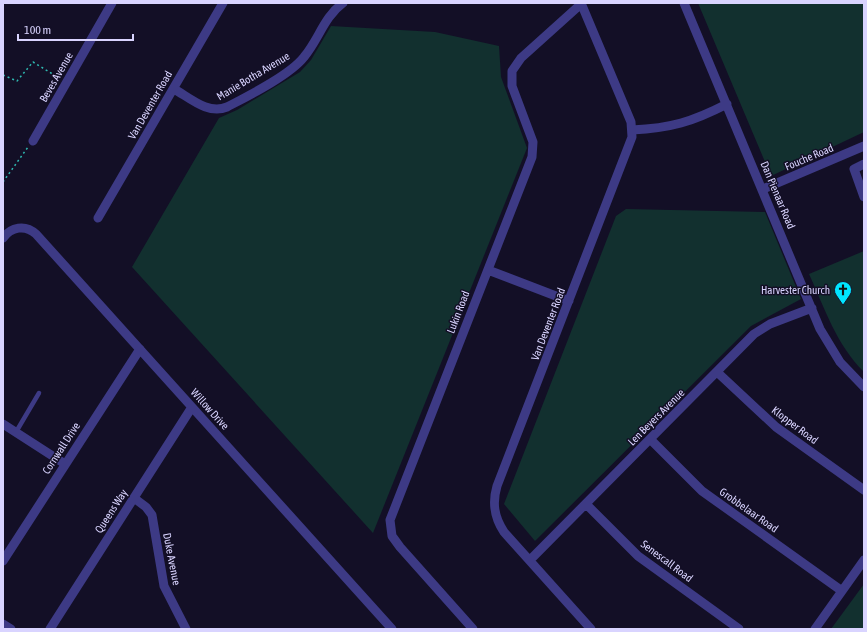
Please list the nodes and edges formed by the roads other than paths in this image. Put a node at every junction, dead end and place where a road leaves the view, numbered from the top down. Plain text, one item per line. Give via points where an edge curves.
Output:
1 (112, 3) edge
2 (223, 3) edge
3 (344, 3) edge
4 (581, 3) edge
5 (684, 3) edge
6 (174, 89) junction
7 (727, 104) junction
8 (632, 130) junction
9 (33, 141) road end
10 (864, 147) edge
11 (848, 153) junction
12 (864, 164) edge
13 (854, 169) junction
14 (763, 189) junction
15 (864, 197) edge
16 (98, 218) dead end
17 (3, 238) edge
18 (488, 270) junction
19 (570, 301) junction
20 (812, 308) junction
21 (140, 349) junction
22 (717, 372) junction
23 (864, 387) edge
24 (39, 393) dead end
25 (192, 407) junction
26 (3, 424) edge
27 (16, 432) junction
28 (650, 439) junction
29 (65, 464) junction
30 (864, 490) edge
31 (134, 498) junction
32 (586, 504) junction
33 (530, 560) junction
34 (864, 560) edge
35 (3, 561) edge
36 (842, 590) junction
37 (3, 624) edge
38 (11, 629) edge
39 (50, 629) edge
40 (186, 629) edge
41 (392, 629) edge
42 (474, 629) edge
43 (591, 629) edge
44 (739, 629) edge
45 (815, 629) edge

1 - 9 street, Beves Avenue
2 - 6 street, Van Deventer Road
3 - 6 street, Manie Botha Avenue via 329,16 307,54 298,64 227,107 218,110 207,108
4 - 8 street
4 - 18 street, Lukin Road via 513,69 512,86 532,135 533,150
5 - 7 street, Dan Pienaar Road
6 - 16 street, Van Deventer Road
7 - 8 street via 700,118 674,126
7 - 14 street, Dan Pienaar Road
8 - 19 street, Van Deventer Road via 630,145
10 - 11 street, Fouche Road
11 - 13 street
11 - 14 street, Fouche Road
12 - 13 street
13 - 15 street
14 - 20 street, Dan Pienaar Road
17 - 21 street, Willow Drive via 18,228 27,228 34,232
18 - 19 street
18 - 42 street, Lukin Road via 392,513 390,524 392,536 400,547
19 - 33 street, Van Deventer Road via 497,486 494,500 499,524
20 - 22 street, Len Beyers Avenue via 758,331
20 - 23 street, Dan Pienaar Road via 824,338 848,372
21 - 25 street, Willow Drive
21 - 29 street, Cornwall Drive
22 - 28 street, Len Beyers Avenue
22 - 30 street, Klopper Road via 776,427
24 - 27 lane
25 - 31 street, Queens Way
25 - 41 street, Willow Drive
26 - 27 street
27 - 29 street
28 - 32 street, Len Beyers Avenue
28 - 36 street, Grobbelaar Road via 702,491
29 - 35 street, Cornwall Drive
31 - 39 street, Queens Way
31 - 40 street, Duke Avenue via 152,516 164,586
32 - 33 street, Len Beyers Avenue
32 - 44 street, Senescall Road via 638,556
33 - 43 street, Van Deventer Road
34 - 36 street
36 - 45 street
37 - 38 street

